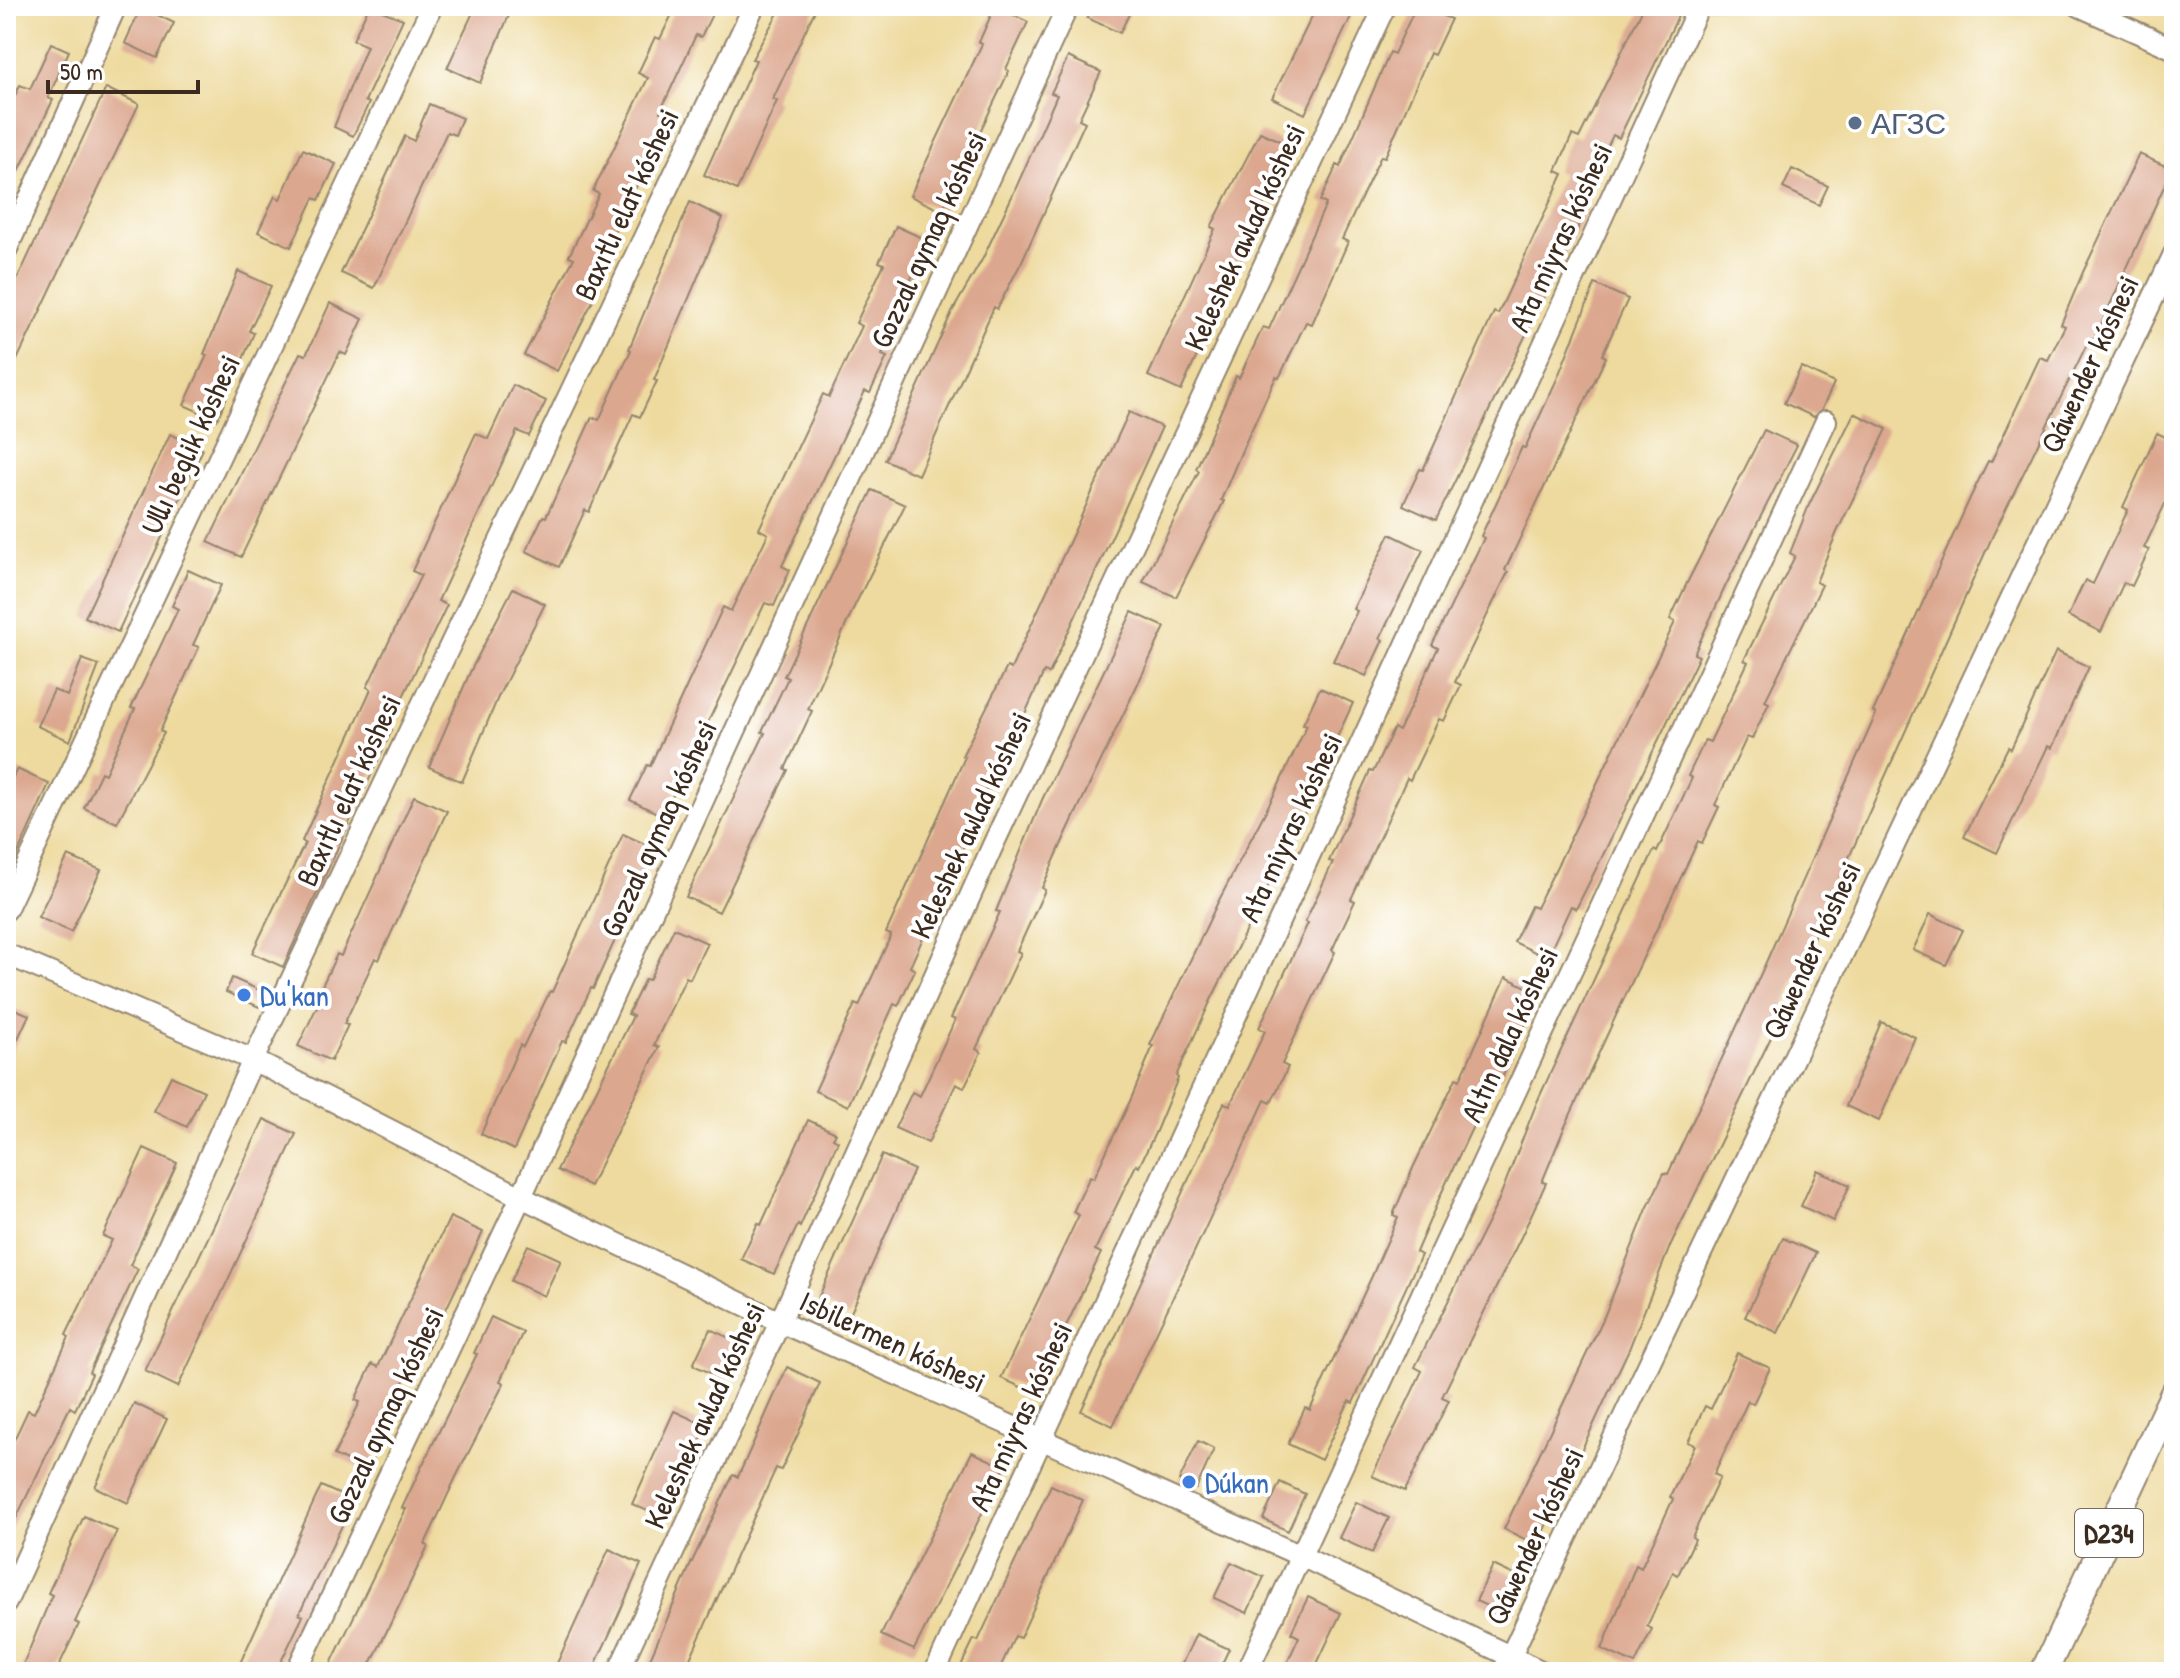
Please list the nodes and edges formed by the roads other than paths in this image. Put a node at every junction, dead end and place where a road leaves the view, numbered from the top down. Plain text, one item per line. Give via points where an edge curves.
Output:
1 (116, 6) edge
2 (432, 6) edge
3 (754, 6) edge
4 (1068, 6) edge
5 (1385, 6) edge
6 (1699, 6) edge
7 (2079, 6) edge
8 (2174, 49) edge
9 (6, 251) edge
10 (2174, 254) edge
11 (1826, 421) dead end
12 (6, 910) edge
13 (6, 954) edge
14 (253, 1060) junction
15 (521, 1197) junction
16 (780, 1322) junction
17 (2174, 1393) edge
18 (1040, 1442) junction
19 (1301, 1556) junction
20 (6, 1603) edge
21 (1507, 1664) edge
22 (296, 1672) edge
23 (618, 1672) edge
24 (935, 1672) edge
25 (1247, 1672) edge
26 (1543, 1672) edge
27 (2044, 1672) edge

1 - 9 street
2 - 12 street, Ullı beglik kóshesi
3 - 14 street, Baxıtlı elat kóshesi
4 - 15 street, Gozzal aymaq kóshesi
5 - 16 street, Keleshek awlad kóshesi via 993,845
6 - 18 street, Ata miyras kóshesi
7 - 8 street
10 - 21 street, Qáwender kóshesi
11 - 19 street, Altın dala kóshesi
13 - 14 street, Isbilermen kóshesi
14 - 15 street, Isbilermen kóshesi
14 - 20 street, Baxıtlı elat kóshesi
15 - 16 street, Isbilermen kóshesi
15 - 22 street, Gozzal aymaq kóshesi
16 - 18 street, Isbilermen kóshesi
16 - 23 street, Keleshek awlad kóshesi
17 - 27 main road, D234
18 - 19 street, Isbilermen kóshesi
18 - 24 street, Ata miyras kóshesi
19 - 21 street, Isbilermen kóshesi
19 - 25 street, Altın dala kóshesi
21 - 26 street, Isbilermen kóshesi

